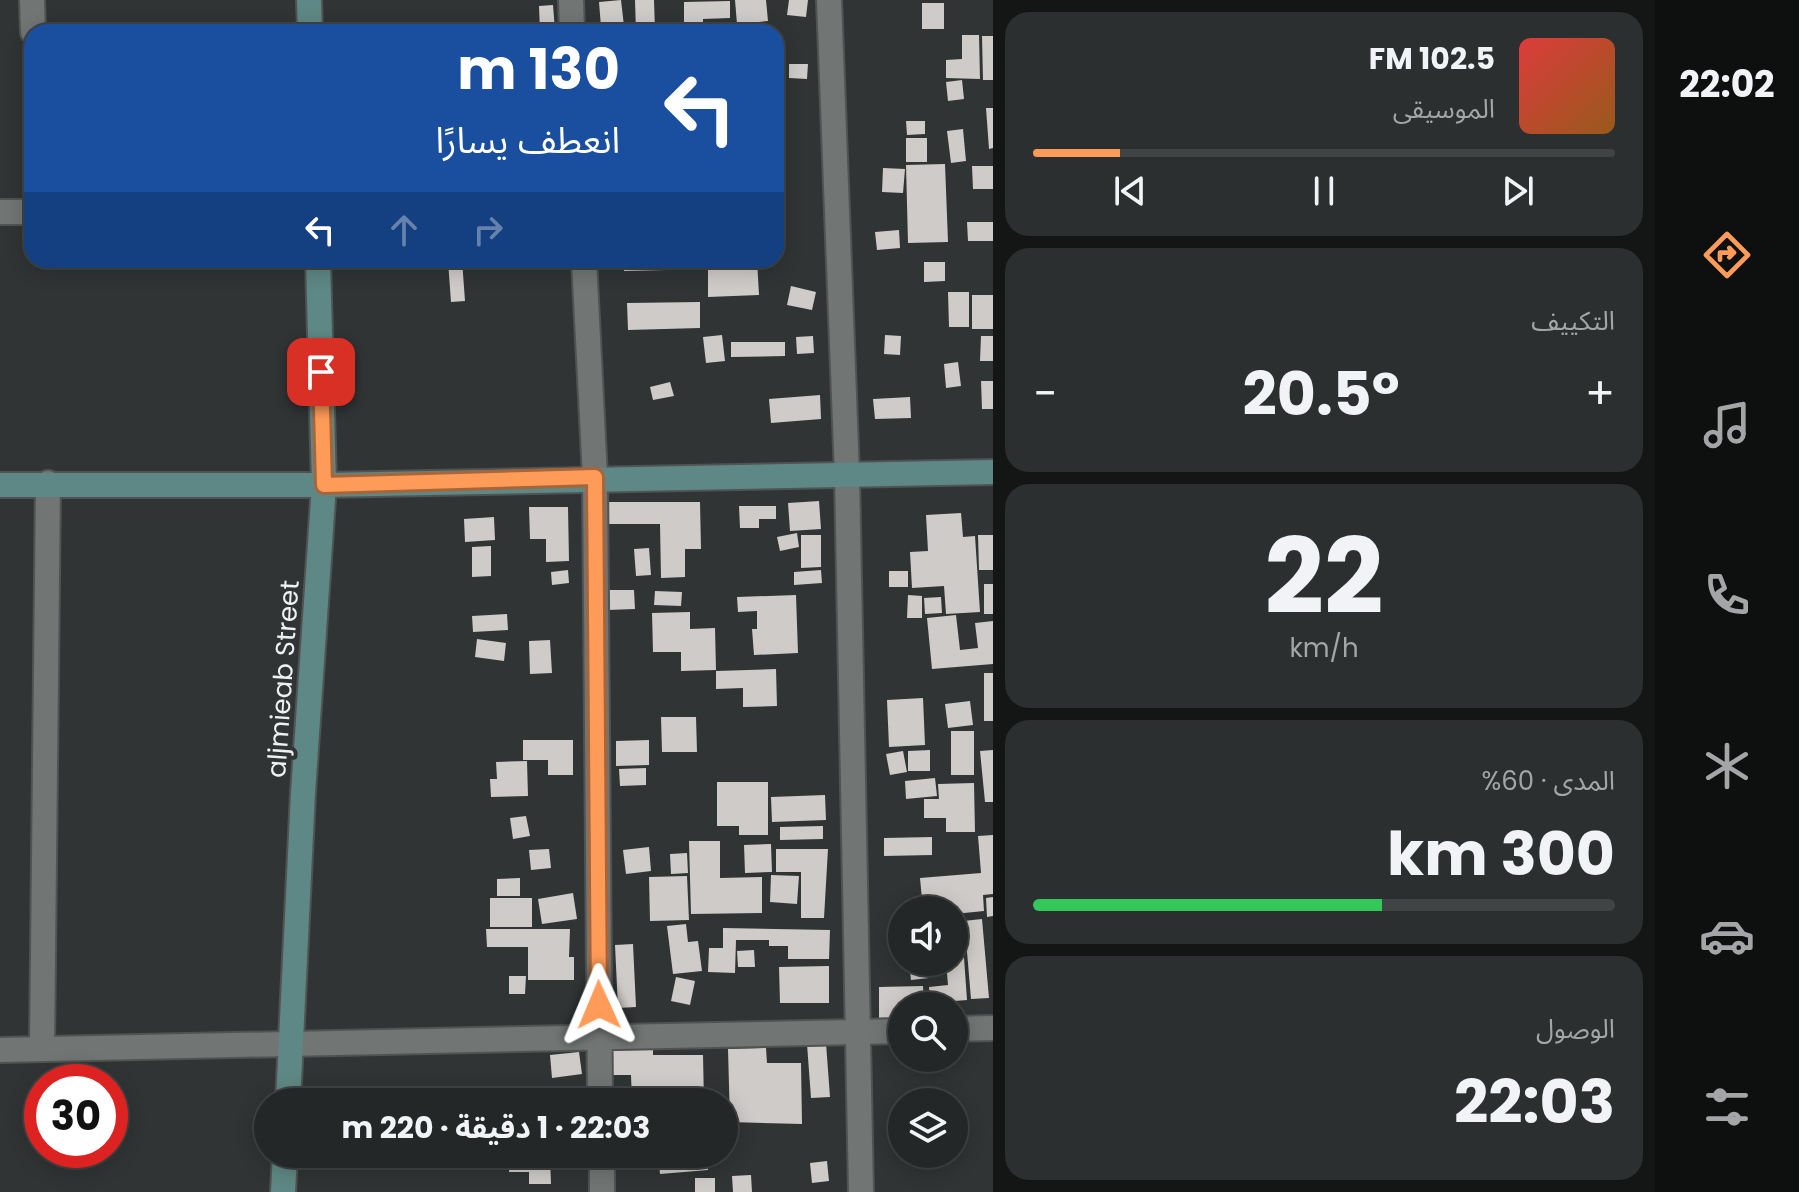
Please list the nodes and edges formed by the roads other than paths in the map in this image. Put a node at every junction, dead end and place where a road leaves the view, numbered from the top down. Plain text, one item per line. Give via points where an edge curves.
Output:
1 (32, 0) edge
2 (309, 0) edge
3 (571, 0) edge
4 (829, 0) edge
5 (33, 24) edge
6 (310, 24) edge
7 (572, 24) edge
8 (0, 212) edge
9 (24, 212) edge
10 (318, 268) edge
11 (584, 268) edge
12 (993, 472) edge
13 (847, 475) junction
14 (595, 477) junction
15 (48, 483) junction
16 (0, 485) edge
17 (324, 485) junction
18 (993, 1028) edge
19 (968, 1029) edge
20 (888, 1032) edge
21 (860, 1033) junction
22 (599, 1036) junction
23 (292, 1045) junction
24 (42, 1049) junction
25 (0, 1050) edge
26 (289, 1088) edge
27 (600, 1088) edge
28 (284, 1168) edge
29 (602, 1168) edge
30 (283, 1192) edge
31 (602, 1192) edge
32 (861, 1192) edge

1 - 5 street
2 - 6 street
3 - 7 street
4 - 13 street
8 - 9 street
10 - 17 street, aljmieab Street
11 - 14 street
12 - 13 street
13 - 14 street
13 - 21 street
14 - 17 street
14 - 22 street
15 - 16 street
15 - 17 street
15 - 24 street
17 - 23 street, aljmieab Street
18 - 19 street
20 - 21 street
21 - 22 street
21 - 32 street
22 - 23 street
22 - 27 street
23 - 24 street
23 - 26 street, aljmieab Street
24 - 25 street
28 - 30 street
29 - 31 street

